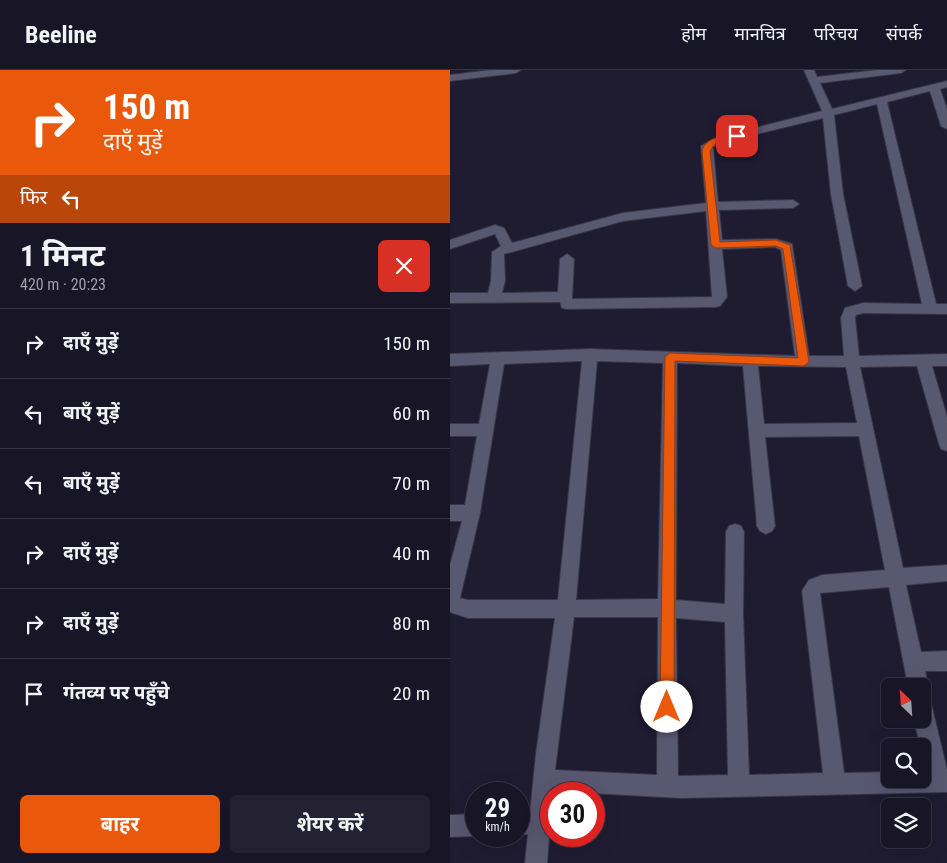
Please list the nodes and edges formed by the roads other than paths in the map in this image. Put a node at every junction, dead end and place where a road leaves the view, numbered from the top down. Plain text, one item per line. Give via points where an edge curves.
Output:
1 (516, 70) edge
2 (901, 70) edge
3 (812, 75) edge
4 (450, 78) edge
5 (913, 80) edge
6 (947, 84) edge
7 (934, 86) junction
8 (881, 99) junction
9 (828, 113) junction
10 (947, 126) edge
11 (793, 204) dead end
12 (712, 205) junction
13 (450, 245) edge
14 (716, 245) junction
15 (509, 248) junction
16 (567, 259) dead end
17 (855, 286) dead end
18 (494, 297) junction
19 (565, 297) junction
20 (450, 298) edge
21 (930, 308) junction
22 (947, 309) edge
23 (590, 354) junction
24 (670, 357) junction
25 (498, 358) junction
26 (450, 360) edge
27 (750, 360) junction
28 (923, 360) junction
29 (947, 360) edge
30 (804, 362) junction
31 (852, 362) junction
32 (944, 420) edge
33 (865, 429) junction
34 (450, 430) edge
35 (487, 430) junction
36 (757, 431) junction
37 (947, 444) edge
38 (472, 513) junction
39 (450, 514) edge
40 (766, 526) dead end
41 (735, 532) dead end
42 (947, 574) edge
43 (896, 579) junction
44 (566, 608) junction
45 (669, 608) junction
46 (734, 614) junction
47 (947, 660) edge
48 (913, 662) junction
49 (916, 678) edge
50 (928, 728) edge
51 (546, 780) junction
52 (943, 781) edge
53 (835, 785) junction
54 (668, 786) junction
55 (739, 786) junction
56 (530, 820) edge
57 (450, 826) edge
58 (465, 826) edge
59 (530, 829) edge
60 (536, 863) edge

1 - 4 street
2 - 3 street
3 - 9 street
5 - 7 street
5 - 8 street
6 - 7 street
7 - 10 street
8 - 9 street
8 - 21 street
9 - 12 street via 719,140 707,146
9 - 17 street via 837,194
11 - 12 street
12 - 14 street
12 - 15 street via 621,217
13 - 15 street via 498,229
14 - 19 street via 720,297 715,302 572,305 567,304
14 - 30 street via 776,243 787,247
15 - 18 street via 497,254 498,281
16 - 19 street
18 - 19 street
18 - 20 street
21 - 22 street
21 - 31 street via 863,308 850,312
23 - 24 street
23 - 25 street
23 - 44 street
24 - 27 street
24 - 45 street
25 - 26 street
25 - 35 street
27 - 30 street
27 - 36 street
28 - 29 street
28 - 31 street
28 - 32 street
30 - 31 street
31 - 33 street
32 - 37 street
33 - 36 street
33 - 43 street
34 - 35 street
35 - 38 street
36 - 40 street
38 - 39 street
38 - 44 street via 452,590 454,605 468,610
41 - 46 street
42 - 43 street
43 - 48 street
43 - 53 street via 822,584 811,591
44 - 45 street
44 - 51 street via 546,754
45 - 46 street
45 - 54 street via 666,688
46 - 55 street
47 - 48 street
48 - 49 street
50 - 52 street
51 - 54 street
51 - 56 street
52 - 53 street
53 - 55 street
54 - 55 street
57 - 58 street
59 - 60 street

